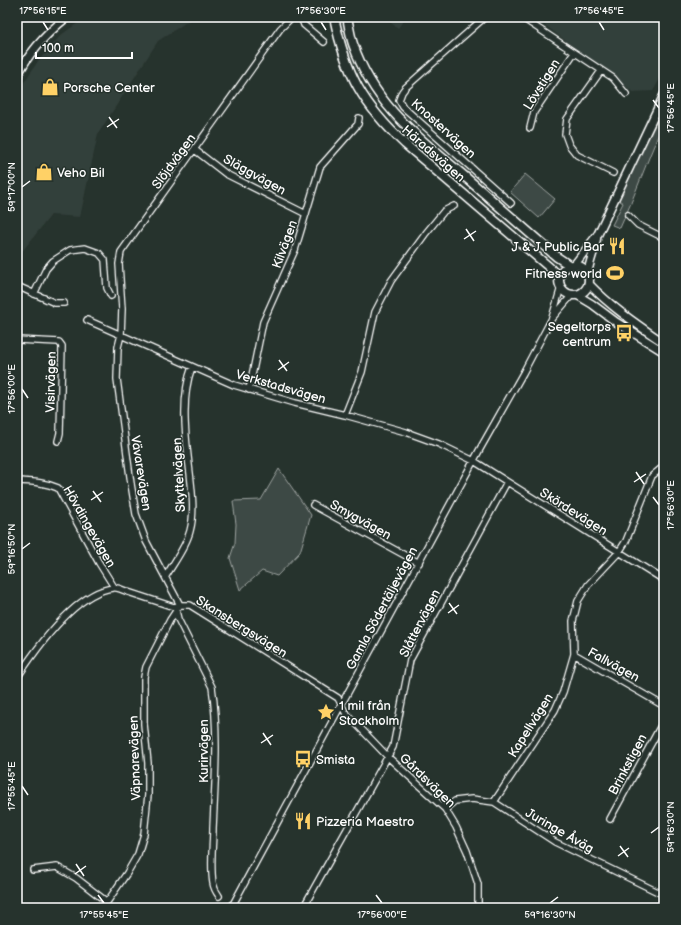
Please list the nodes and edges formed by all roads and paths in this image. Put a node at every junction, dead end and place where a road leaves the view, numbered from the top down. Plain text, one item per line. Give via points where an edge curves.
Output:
1 (67, 17) edge
2 (294, 17) edge
3 (301, 17) edge
4 (334, 17) edge
5 (347, 17) edge
6 (485, 17) edge
7 (521, 17) edge
8 (530, 20) edge
9 (324, 42) dead end
10 (574, 53) junction
11 (601, 71) junction
12 (17, 77) edge
13 (626, 94) dead end
14 (664, 95) edge
15 (359, 118) dead end
16 (530, 128) dead end
17 (195, 150) junction
18 (613, 173) dead end
19 (511, 203) dead end
20 (454, 206) dead end
21 (306, 214) junction
22 (628, 216) dead end
23 (598, 234) junction
24 (664, 238) edge
25 (572, 264) junction
26 (588, 272) junction
27 (559, 278) junction
28 (589, 284) junction
29 (17, 286) edge
30 (561, 287) junction
31 (34, 294) junction
32 (574, 295) junction
33 (112, 296) dead end
34 (64, 303) dead end
35 (552, 318) junction
36 (87, 320) dead end
37 (121, 336) junction
38 (17, 340) edge
39 (664, 344) edge
40 (664, 352) edge
41 (192, 367) junction
42 (249, 390) junction
43 (345, 415) junction
44 (58, 441) dead end
45 (474, 461) junction
46 (664, 466) edge
47 (17, 481) edge
48 (507, 482) junction
49 (313, 505) dead end
50 (619, 552) junction
51 (419, 563) junction
52 (166, 576) junction
53 (664, 580) edge
54 (114, 587) junction
55 (180, 605) junction
56 (176, 611) junction
57 (574, 654) junction
58 (17, 678) edge
59 (341, 706) junction
60 (664, 706) edge
61 (664, 720) edge
62 (388, 757) junction
63 (494, 802) junction
64 (445, 809) junction
65 (610, 819) dead end
66 (33, 870) dead end
67 (664, 895) edge
68 (220, 896) dead end
69 (107, 902) junction
70 (103, 908) edge
71 (231, 908) edge
72 (303, 908) edge
73 (478, 908) edge

1 - 12 street via 31,53
2 - 17 street, Slöjdvägen via 280,29
3 - 9 street via 304,25
4 - 27 main road, Häradsvägen via 339,42 350,72 366,101 387,127
5 - 25 main road, Häradsvägen via 352,42 369,81 408,130 557,258
6 - 19 street, Knostervägen via 406,88 399,100 403,107
7 - 8 street
8 - 10 street
10 - 11 street
10 - 16 street, Lövstigen via 534,112
11 - 13 street via 613,78
11 - 18 street via 567,119 565,126 569,145 577,155
14 - 23 street
15 - 21 street, Kilvägen via 358,124 320,167
17 - 21 street, Släggvägen via 226,174
17 - 37 street, Slöjdvägen via 122,252 119,264
20 - 43 street via 444,212 426,233 391,281 375,312 362,372
21 - 42 street, Kilvägen via 295,250 264,322
22 - 24 street via 638,225
23 - 25 street
23 - 26 street
25 - 26 main road via 583,267
25 - 27 main road via 563,269
26 - 28 main road
27 - 30 main road
28 - 32 main road via 584,292
28 - 39 street via 622,313
29 - 31 street
30 - 32 main road
30 - 35 street, Gamla Södertäljevägen
31 - 33 street via 46,269 53,261 70,250 85,248 99,253 106,260 107,288
31 - 34 street via 55,303
32 - 35 street, Gamla Södertäljevägen
32 - 40 street via 592,304
35 - 45 street, Gamla Södertäljevägen
36 - 37 street, Verkstadsvägen
37 - 41 street, Verkstadsvägen
37 - 52 street, Vävarevägen via 117,379 134,506 146,541
38 - 44 street, Visirvägen via 59,342 62,346
41 - 42 street, Verkstadsvägen
41 - 52 street, Skyttelvägen via 185,405 192,495 190,531
42 - 43 street, Verkstadsvägen
43 - 45 street, Verkstadsvägen via 407,432
45 - 48 street, Skördevägen
45 - 51 street, Gamla Södertäljevägen
46 - 50 street, Kapellvägen via 652,476
47 - 54 street, Hövdingevägen via 50,484 58,488
48 - 50 street, Skördevägen
48 - 62 street, Slåttervägen via 410,660 393,747
49 - 51 street, Smygvägen
50 - 53 street, Skördevägen
50 - 57 street, Kapellvägen via 578,601 573,621
51 - 59 street, Gamla Södertäljevägen
52 - 55 street, Vävarevägen
54 - 55 street, Skansbergsvägen via 174,607
54 - 58 street via 83,600 62,620
55 - 56 street, Väpnarevägen
55 - 59 street, Skansbergsvägen via 190,605 338,698
56 - 68 street, Kurirvägen via 212,687 216,752 212,882 214,890
56 - 69 street, Väpnarevägen via 146,667 144,677 144,724 148,763 144,834 138,854
57 - 60 street, Fallvägen
57 - 63 street, Kapellvägen via 555,710
59 - 62 street, Gårdsvägen
59 - 71 street, Gamla Södertäljevägen
61 - 65 street, Brinkstigen
62 - 64 street, Gårdsvägen
62 - 72 street, Slåttervägen
63 - 64 street, Juringe Åväg via 472,799 455,801
63 - 67 street, Juringe Åväg via 555,842
64 - 73 street, Gårdsvägen via 459,833 478,884
66 - 69 street via 57,867
69 - 70 street, Väpnarevägen

